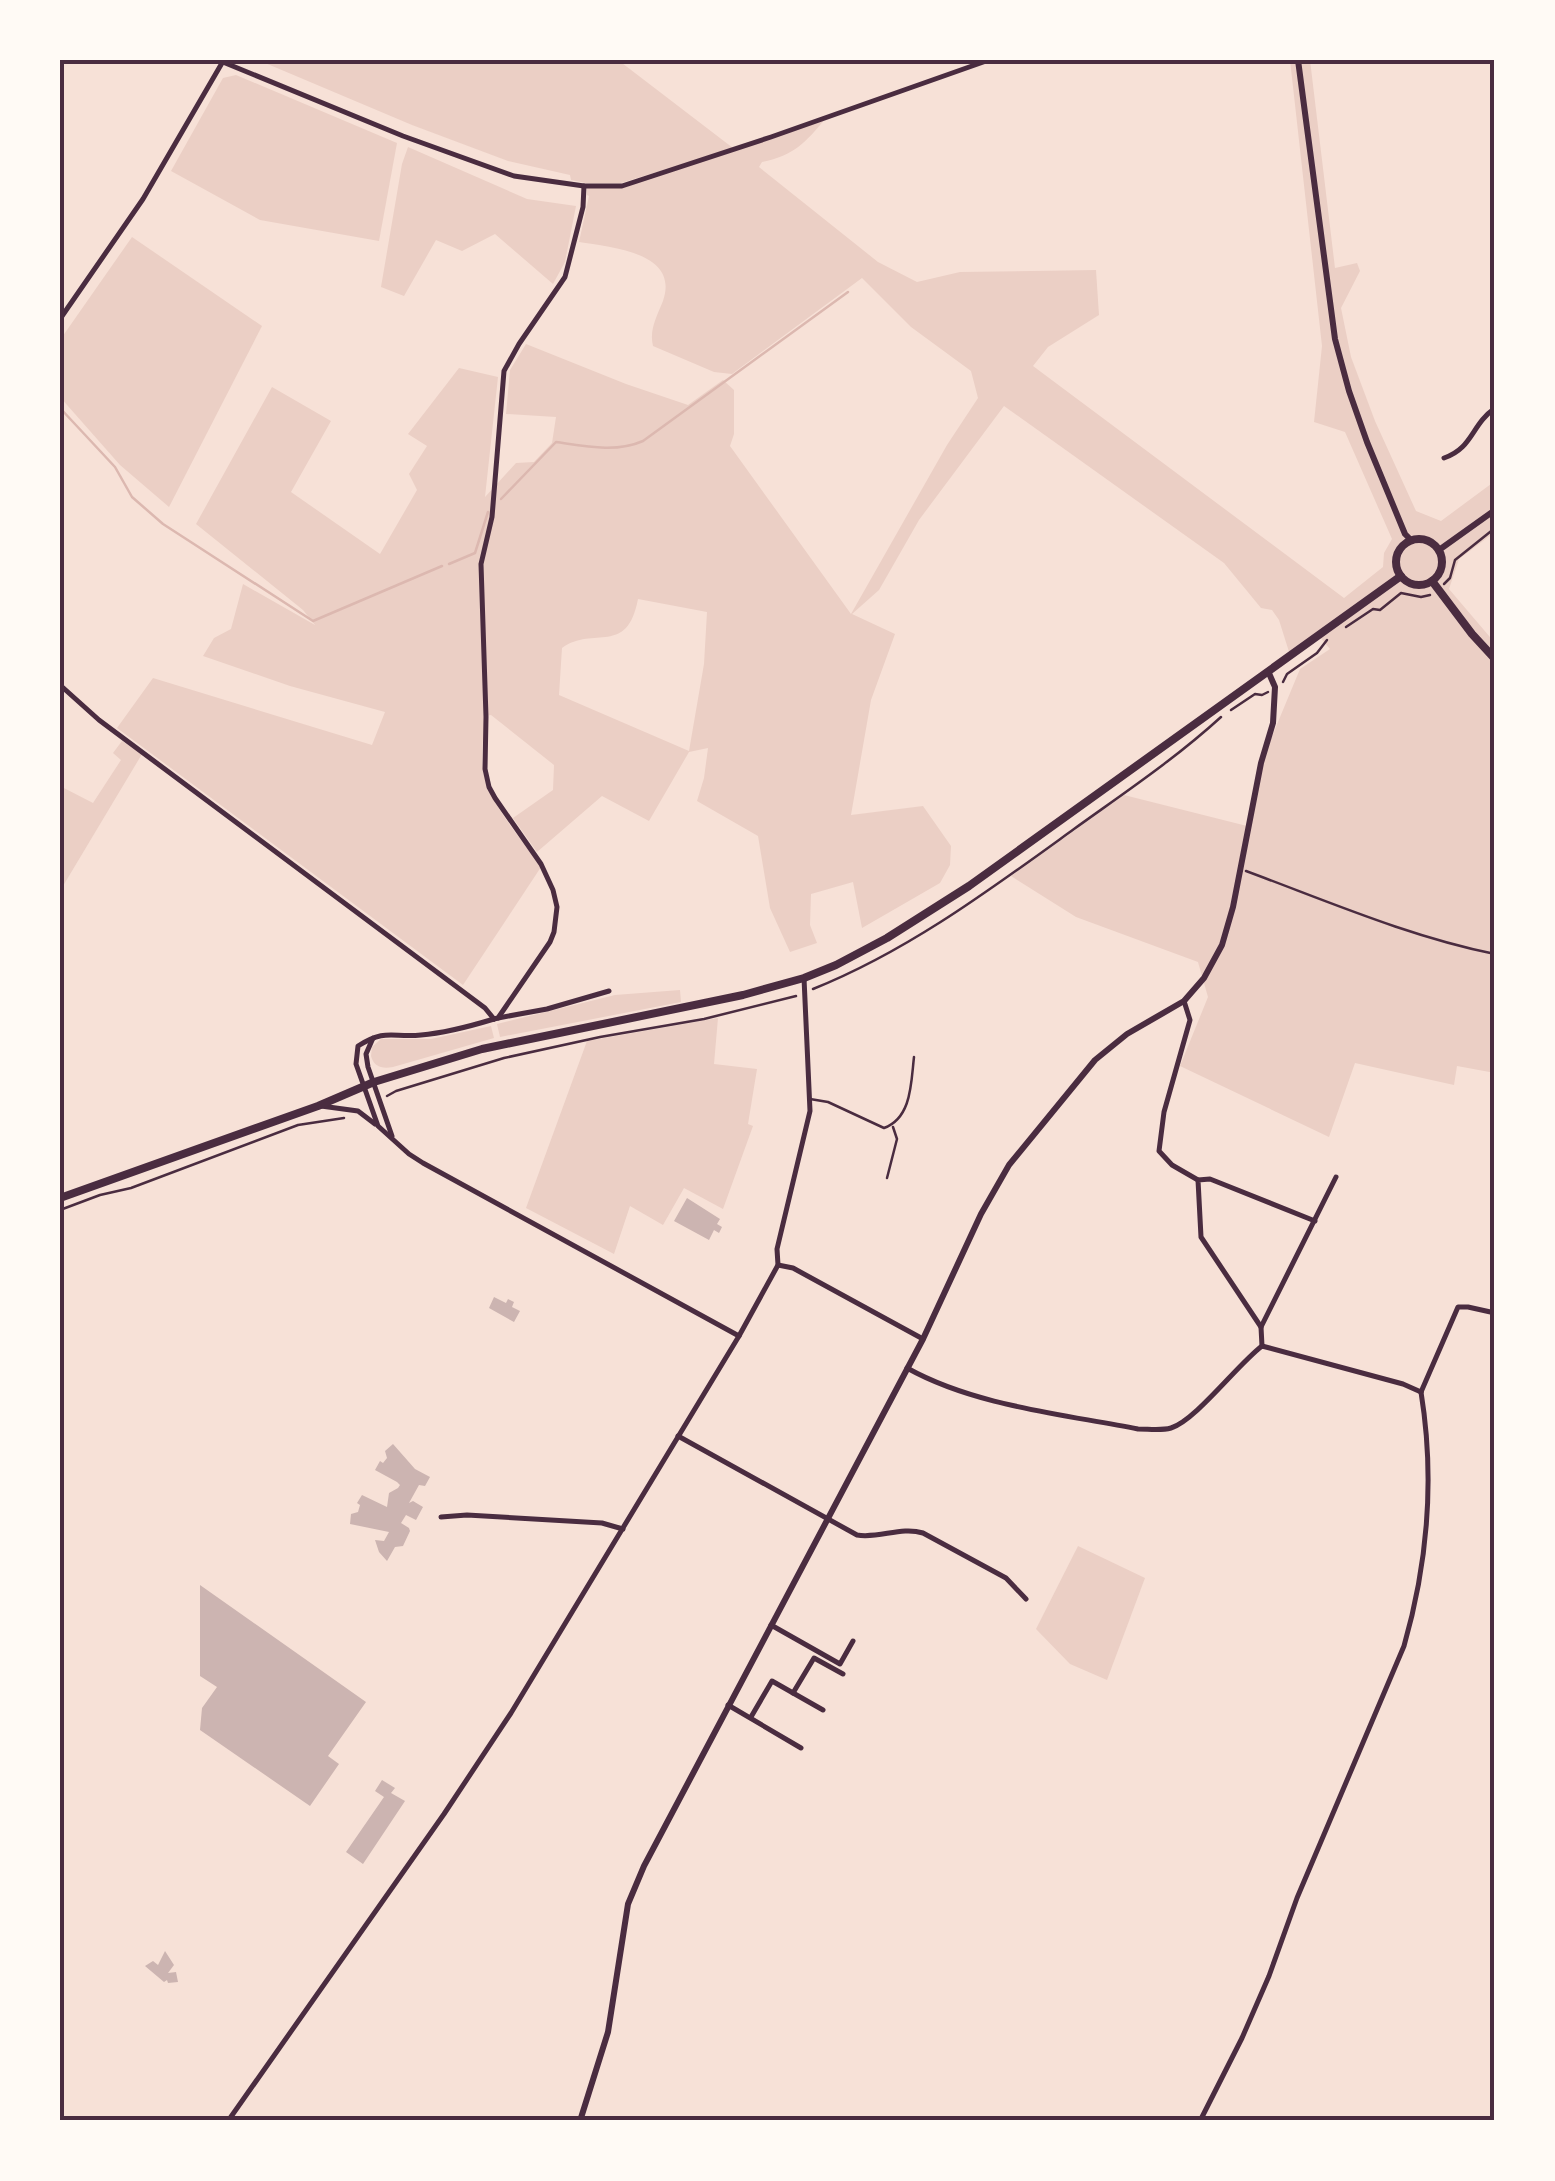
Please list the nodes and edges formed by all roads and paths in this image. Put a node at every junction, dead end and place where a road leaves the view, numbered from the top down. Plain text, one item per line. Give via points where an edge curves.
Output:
1 (989, 60) edge
2 (1298, 60) edge
3 (221, 61) edge
4 (584, 186) junction
5 (60, 319) edge
6 (1495, 408) edge
7 (1444, 458) dead end
8 (1495, 510) edge
9 (1495, 528) edge
10 (1412, 541) junction
11 (1439, 550) junction
12 (1455, 560) dead end
13 (1402, 576) junction
14 (1432, 581) junction
15 (1401, 592) dead end
16 (1366, 608) junction
17 (1340, 631) dead end
18 (1323, 638) junction
19 (1495, 660) edge
20 (1268, 671) junction
21 (60, 685) edge
22 (1275, 687) junction
23 (1240, 869) junction
24 (1495, 954) edge
25 (804, 978) junction
26 (609, 991) dead end
27 (805, 992) junction
28 (1184, 1001) junction
29 (496, 1019) junction
30 (375, 1035) junction
31 (914, 1058) dead end
32 (374, 1082) junction
33 (364, 1086) junction
34 (380, 1099) junction
35 (810, 1099) junction
36 (318, 1106) junction
37 (358, 1111) junction
38 (378, 1126) junction
39 (892, 1126) junction
40 (393, 1139) junction
41 (887, 1178) dead end
42 (1336, 1178) dead end
43 (1198, 1180) junction
44 (60, 1198) edge
45 (60, 1210) edge
46 (1315, 1220) junction
47 (778, 1265) junction
48 (1495, 1313) edge
49 (1261, 1328) junction
50 (739, 1336) junction
51 (923, 1339) junction
52 (1262, 1346) junction
53 (907, 1368) junction
54 (1420, 1392) junction
55 (678, 1436) junction
56 (441, 1517) dead end
57 (828, 1517) junction
58 (623, 1529) junction
59 (1026, 1599) dead end
60 (771, 1625) junction
61 (853, 1641) dead end
62 (816, 1654) junction
63 (843, 1674) dead end
64 (793, 1693) junction
65 (728, 1706) junction
66 (823, 1710) dead end
67 (750, 1718) junction
68 (802, 1748) dead end
69 (228, 2121) edge
70 (580, 2121) edge
71 (1200, 2121) edge

1 - 4 street via 622,186
2 - 10 street via 1335,339 1368,442
3 - 4 street via 514,176
3 - 5 street via 144,199
4 - 29 street via 566,277 504,371 492,516 481,564 484,769 541,864 557,907 550,942
6 - 7 street via 1459,453
8 - 11 street
9 - 12 path
10 - 11 main road
10 - 13 main road via 1398,556
11 - 14 main road via 1441,570
13 - 14 main road via 1412,584
13 - 16 main road
14 - 19 main road
15 - 16 path via 1380,610
16 - 17 path
16 - 18 main road
18 - 20 main road
18 - 22 path via 1317,653
20 - 22 street
20 - 25 main road via 944,902
21 - 29 street
22 - 23 street
22 - 27 path via 1222,716 945,919
23 - 24 path
23 - 28 street via 1222,945
25 - 27 street
25 - 32 main road via 501,1044
26 - 29 street
27 - 34 path via 704,1020 504,1058
27 - 35 street
28 - 43 street via 1190,1020 1159,1151
28 - 51 street via 1096,1060 1009,1165
29 - 30 street via 418,1036
30 - 32 street via 366,1054
30 - 33 street via 358,1046
31 - 39 lane via 910,1093
32 - 33 main road
32 - 34 street
33 - 36 main road
33 - 38 street
34 - 40 street
35 - 39 lane
35 - 47 street
36 - 37 street
36 - 44 main road
37 - 38 street
37 - 45 path via 354,1119 298,1125
38 - 40 street
39 - 41 lane via 897,1140
40 - 50 street via 423,1164
42 - 46 street
43 - 46 street
43 - 49 street via 1201,1236
46 - 49 street
47 - 50 street
47 - 51 street
48 - 54 street via 1458,1308
49 - 52 street
50 - 55 street
51 - 53 street
52 - 53 street via 1184,1422 1164,1429 964,1393
52 - 54 street
53 - 57 street
54 - 71 street via 1428,1516 1404,1646 1262,1992
55 - 57 street
55 - 58 street
56 - 58 street
57 - 59 street via 867,1536 923,1533 1006,1578
57 - 60 street
58 - 69 street via 461,1788
60 - 62 street
60 - 65 street
61 - 62 street via 840,1664
62 - 63 street
62 - 64 street
64 - 66 street
64 - 67 street via 772,1681
65 - 67 street
65 - 70 street via 628,1904 608,2032
67 - 68 street

